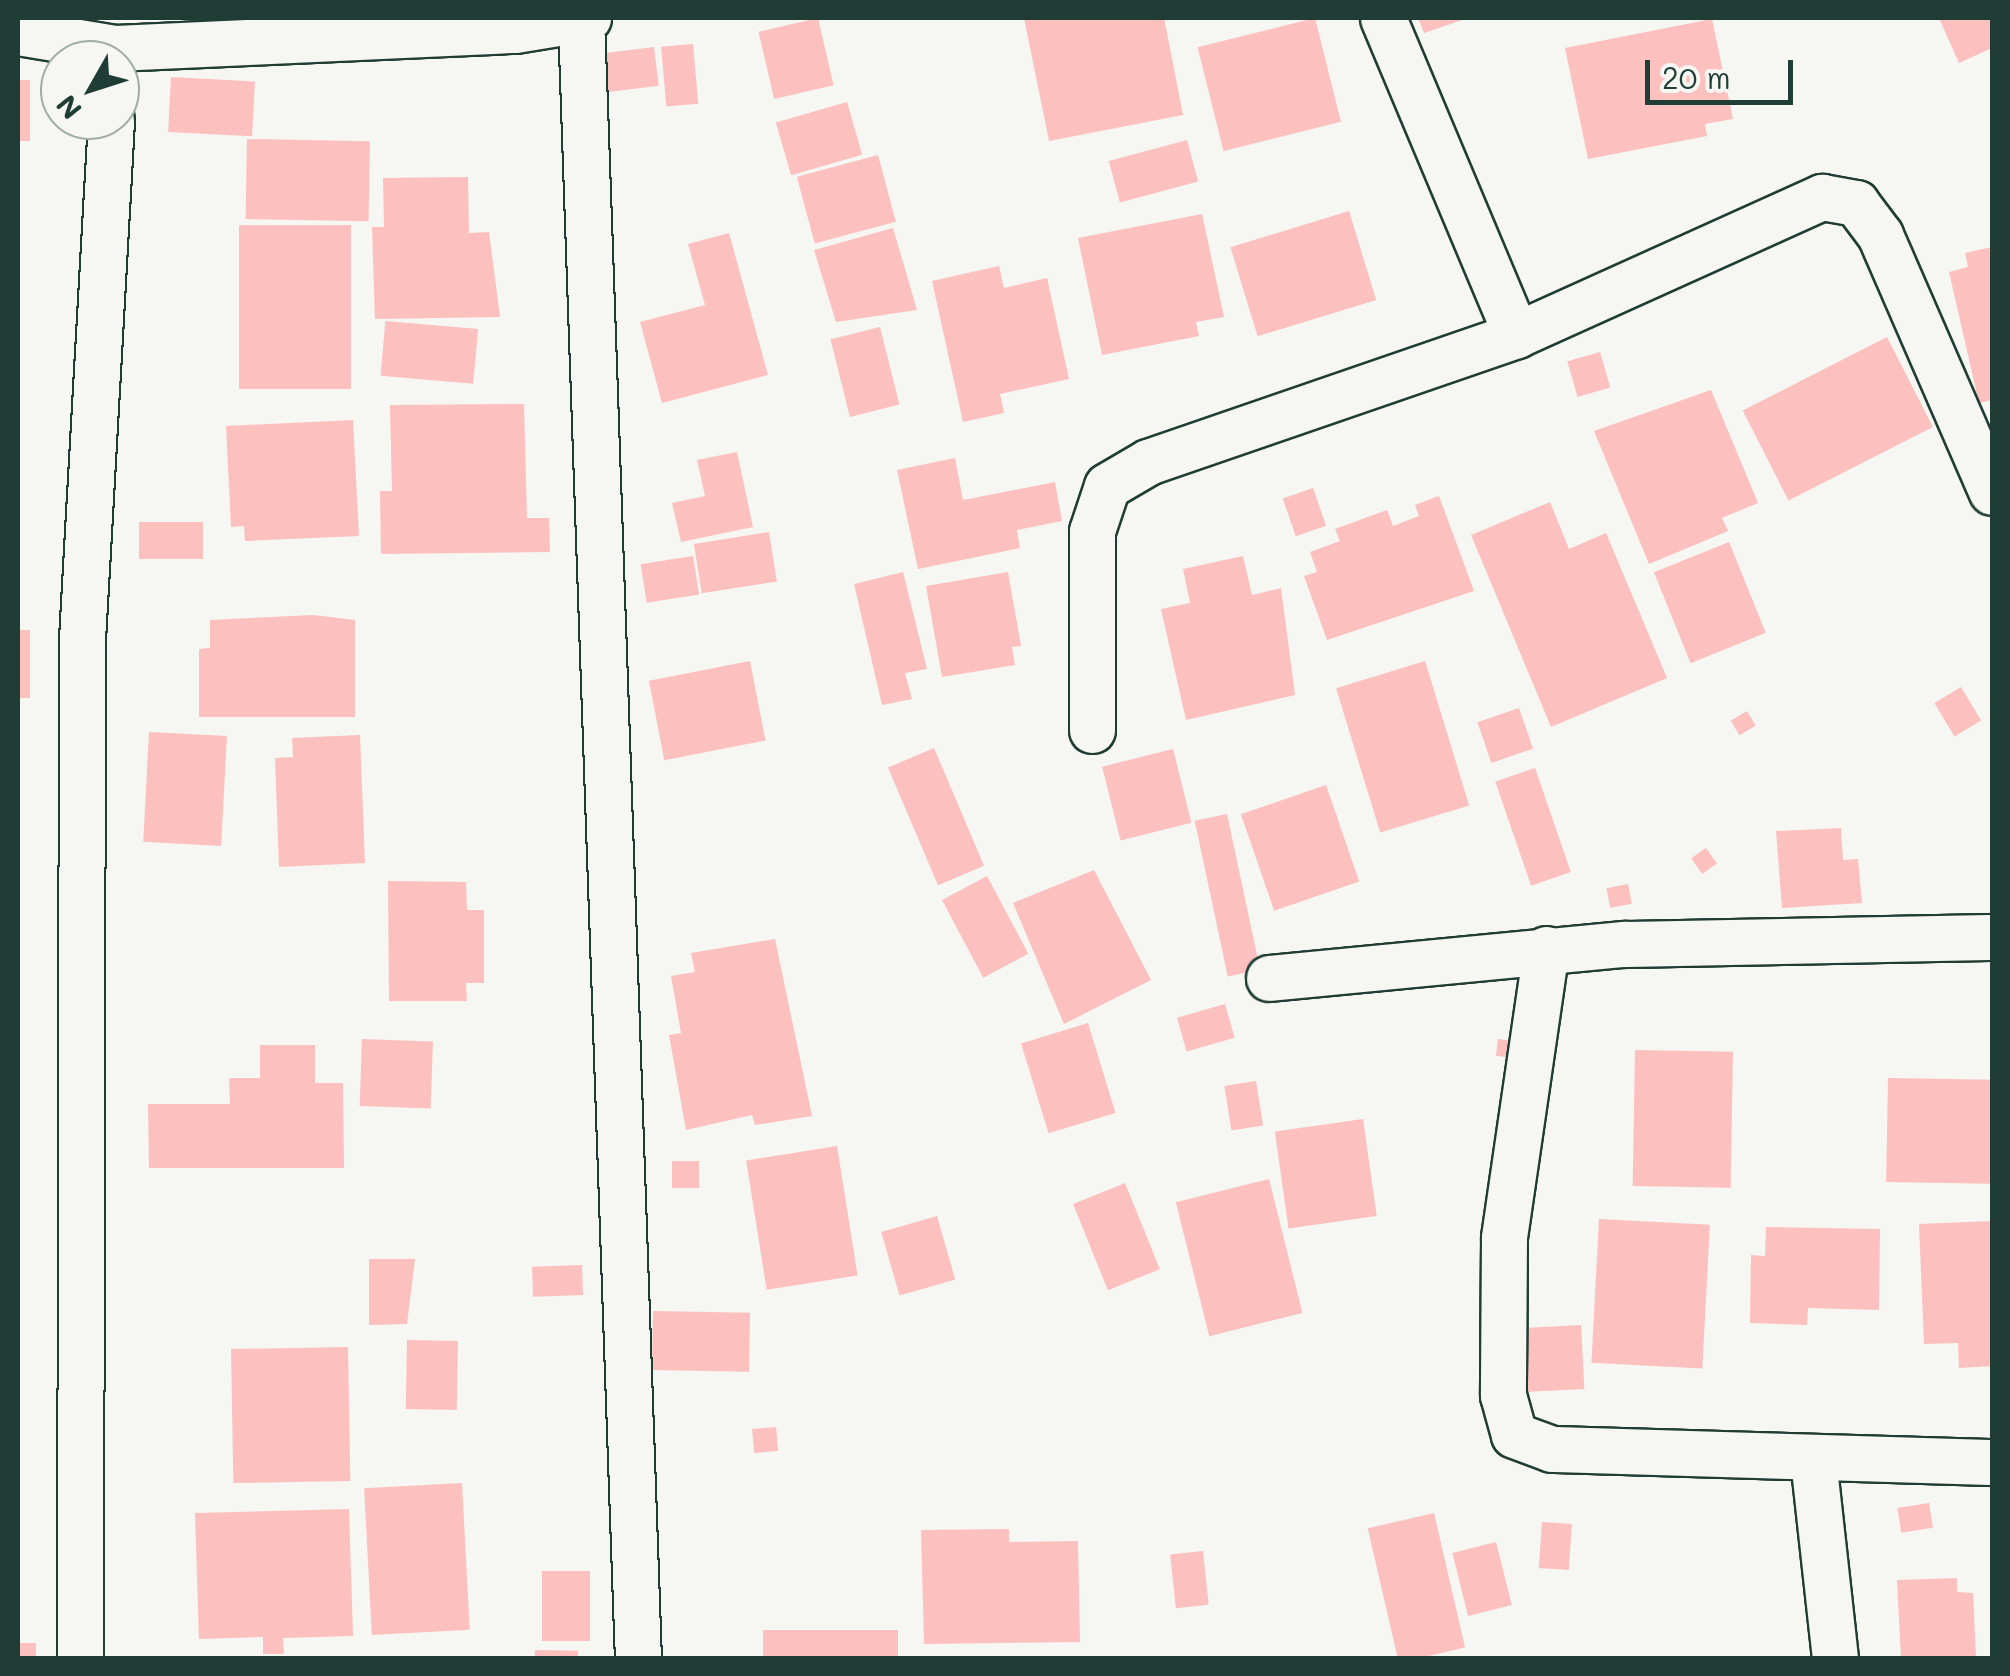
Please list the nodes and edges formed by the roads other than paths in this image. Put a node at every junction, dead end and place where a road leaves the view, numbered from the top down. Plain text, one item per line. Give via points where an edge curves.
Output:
1 (1383, 18) edge
2 (584, 19) edge
3 (514, 24) edge
4 (18, 32) edge
5 (53, 40) edge
6 (140, 52) edge
7 (110, 140) edge
8 (1516, 334) junction
9 (1991, 485) edge
10 (1092, 730) dead end
11 (1992, 937) edge
12 (1546, 949) junction
13 (1269, 978) dead end
14 (1812, 1459) junction
15 (1992, 1462) edge
16 (80, 1658) edge
17 (638, 1658) edge
18 (1836, 1658) edge

1 - 8 street
2 - 3 street
2 - 17 street
3 - 6 street
4 - 5 street
7 - 16 street via 82,639
8 - 9 street via 1836,194 1856,203 1880,235
8 - 10 street via 1148,462 1107,486 1092,532
11 - 12 street
12 - 13 street
12 - 14 street via 1504,1238 1503,1395 1514,1435 1552,1450
14 - 15 street
14 - 18 street

